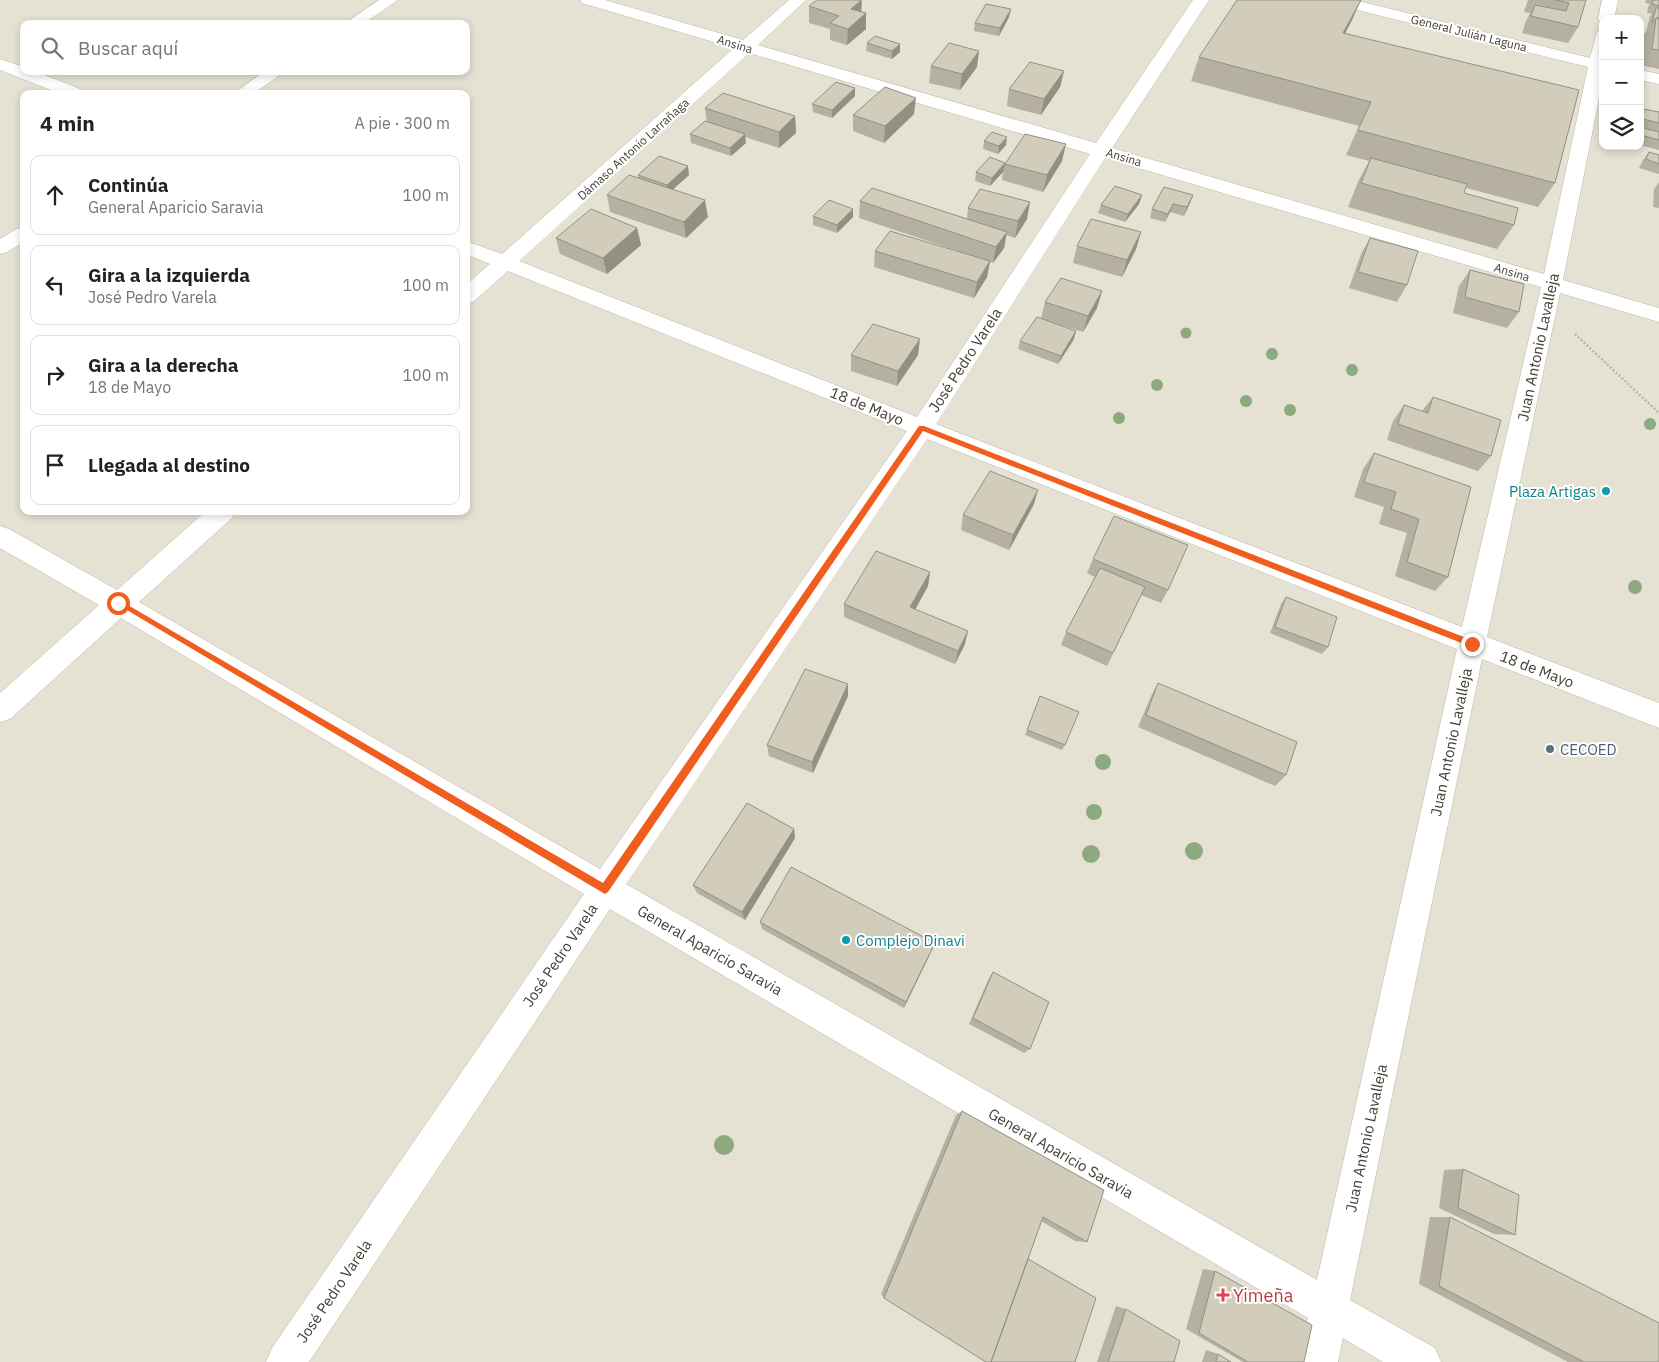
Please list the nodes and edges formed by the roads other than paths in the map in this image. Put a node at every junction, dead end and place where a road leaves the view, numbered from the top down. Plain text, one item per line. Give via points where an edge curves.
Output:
1 (390, 0) edge
2 (588, 0) edge
3 (798, 0) edge
4 (1201, 0) edge
5 (1335, 0) edge
6 (1610, 0) edge
7 (1607, 15) edge
8 (358, 20) edge
9 (746, 47) junction
10 (0, 64) edge
11 (1599, 65) edge
12 (1599, 70) edge
13 (20, 72) edge
14 (29, 75) edge
15 (271, 75) edge
16 (1644, 75) edge
17 (1659, 79) edge
18 (68, 90) edge
19 (247, 90) edge
20 (1101, 150) junction
21 (20, 236) edge
22 (0, 248) edge
23 (470, 249) edge
24 (505, 263) junction
25 (470, 294) edge
26 (1550, 296) junction
27 (1659, 316) edge
28 (922, 428) junction
29 (218, 515) edge
30 (0, 536) edge
31 (118, 603) junction
32 (1472, 644) junction
33 (0, 710) edge
34 (1659, 716) edge
35 (605, 889) junction
36 (1330, 1308) junction
37 (286, 1362) edge
38 (1318, 1362) edge
39 (1421, 1362) edge

1 - 8 street
2 - 9 street, Ansina
3 - 9 street, Dámaso Antonio Larrañaga
4 - 20 street, José Pedro Varela
5 - 11 street, General Julián Laguna
6 - 7 street
9 - 20 street, Ansina
9 - 24 street, Dámaso Antonio Larrañaga
10 - 13 street
12 - 26 street, Juan Antonio Lavalleja
14 - 18 street
15 - 19 street
16 - 17 street
20 - 26 street, Ansina
20 - 28 street, José Pedro Varela
21 - 22 street
23 - 24 street, 18 de Mayo
24 - 25 street, Dámaso Antonio Larrañaga
24 - 28 street, 18 de Mayo
26 - 27 street, Ansina
26 - 32 street, Juan Antonio Lavalleja
28 - 32 street, 18 de Mayo
28 - 35 street, José Pedro Varela
29 - 31 street
30 - 31 street, General Aparicio Saravia
31 - 33 street
31 - 35 street, General Aparicio Saravia
32 - 34 street, 18 de Mayo
32 - 36 street, Juan Antonio Lavalleja
35 - 36 street, General Aparicio Saravia
35 - 37 street, José Pedro Varela
36 - 38 street, Juan Antonio Lavalleja
36 - 39 street, General Aparicio Saravia

